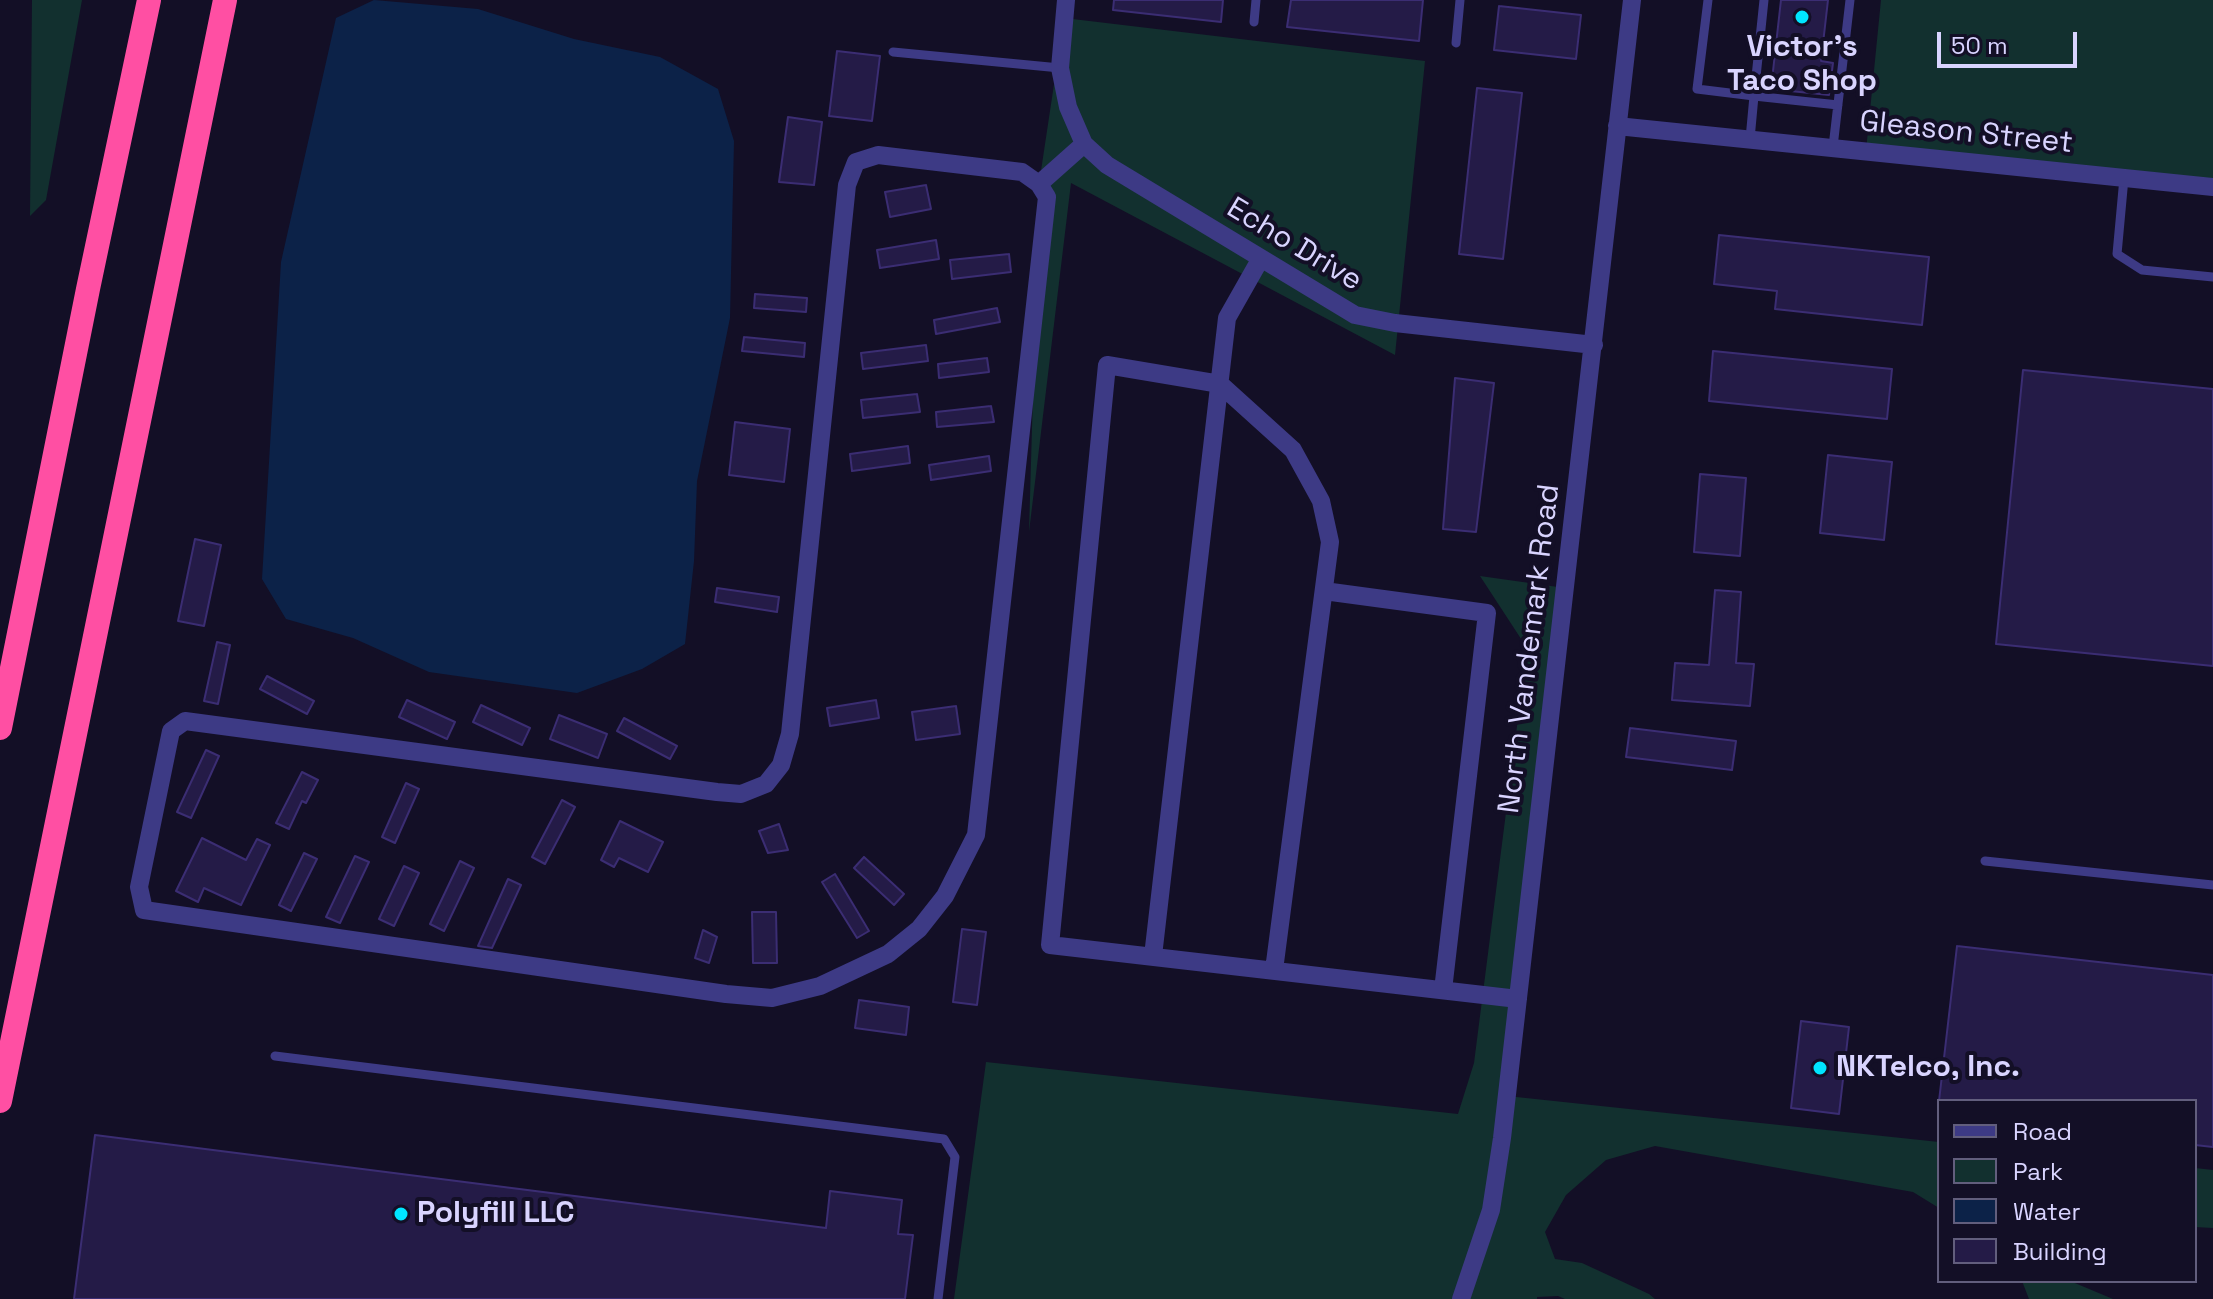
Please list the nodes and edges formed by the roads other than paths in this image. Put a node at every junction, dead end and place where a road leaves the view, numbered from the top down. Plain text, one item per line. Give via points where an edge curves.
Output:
1 (149, 0) edge
2 (225, 0) edge
3 (1066, 0) edge
4 (1256, 0) edge
5 (1460, 0) edge
6 (1632, 0) edge
7 (1708, 0) edge
8 (1764, 0) edge
9 (1850, 0) edge
10 (1254, 22) dead end
11 (1456, 43) dead end
12 (893, 52) dead end
13 (1060, 68) junction
14 (1754, 96) junction
15 (1838, 105) junction
16 (1617, 126) junction
17 (1750, 139) junction
18 (1084, 144) junction
19 (1833, 147) junction
20 (2124, 178) junction
21 (1039, 184) junction
22 (2213, 187) edge
23 (1261, 258) junction
24 (2213, 277) edge
25 (1594, 345) junction
26 (1220, 384) junction
27 (1324, 591) junction
28 (0, 728) edge
29 (1985, 861) dead end
30 (2213, 885) edge
31 (1153, 956) junction
32 (1274, 970) junction
33 (1443, 990) junction
34 (1518, 999) junction
35 (275, 1056) dead end
36 (0, 1101) edge
37 (938, 1299) edge
38 (1461, 1299) edge

1 - 28 highway
2 - 36 highway
3 - 13 street
4 - 10 lane
5 - 11 lane
6 - 16 street, North Vandemark Road
7 - 14 lane via 1697,89
8 - 14 lane
9 - 15 lane
12 - 13 lane
13 - 18 street via 1068,107
14 - 15 lane
14 - 17 lane
15 - 19 lane
16 - 17 street, Gleason Street
16 - 25 street, North Vandemark Road
17 - 19 street, Gleason Street
18 - 21 street
18 - 23 street, Echo Drive via 1107,165
19 - 20 street, Gleason Street
20 - 22 street, Gleason Street
20 - 24 lane via 2117,254 2142,270
21 - 21 street via 1047,197 1046,217 976,835 945,896 919,929 888,954 820,986 772,998 144,910 139,887 171,731 185,721 717,792 741,794 766,784 781,765 790,734 847,185 856,162 878,155 1022,172
23 - 25 street, Echo Drive via 1355,315
23 - 26 street via 1227,318
25 - 34 street, North Vandemark Road
26 - 27 street via 1293,450 1321,501 1330,542
26 - 31 street
26 - 31 street via 1107,365 1050,945
27 - 32 street
27 - 33 street via 1487,613
29 - 30 lane
31 - 32 street
32 - 33 street
33 - 34 street
34 - 38 street, North Vandemark Road via 1491,1210
35 - 37 lane via 944,1139 955,1157

